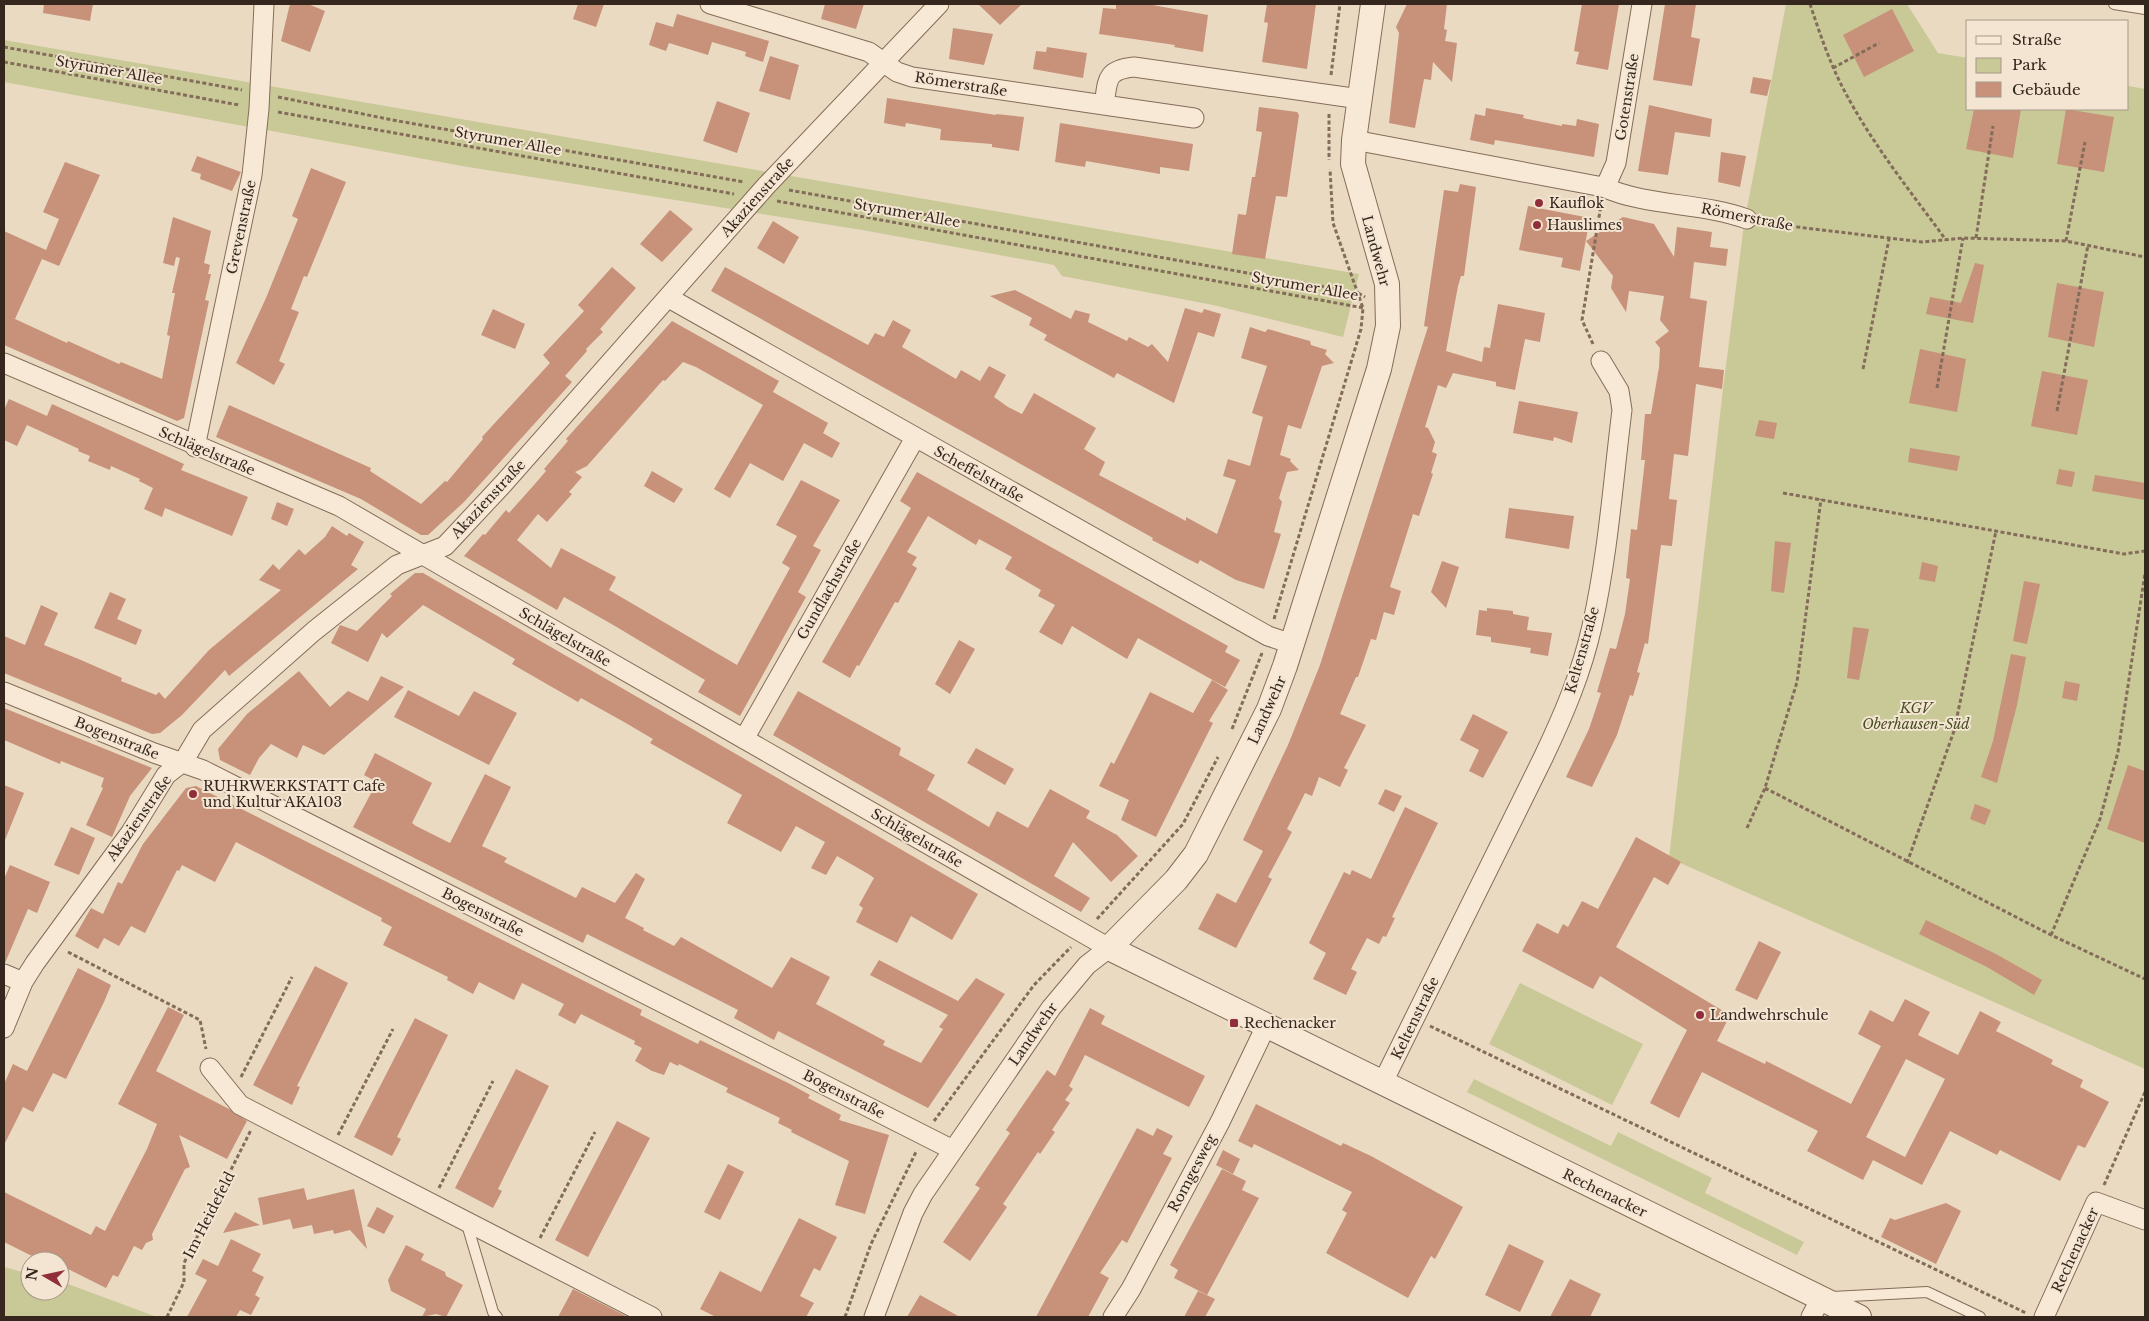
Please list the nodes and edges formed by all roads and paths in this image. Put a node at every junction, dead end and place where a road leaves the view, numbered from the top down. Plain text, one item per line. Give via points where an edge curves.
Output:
1 (710, 4) edge
2 (939, 4) edge
3 (1340, 4) edge
4 (1373, 4) edge
5 (1642, 4) edge
6 (1810, 4) edge
7 (2114, 4) edge
8 (259, 5) edge
9 (2145, 10) edge
10 (1879, 43) dead end
11 (4, 47) edge
12 (4, 62) edge
13 (885, 62) junction
14 (1832, 68) junction
15 (1329, 95) junction
16 (1360, 100) junction
17 (260, 101) junction
18 (1104, 105) junction
19 (1194, 118) dead end
20 (1993, 126) dead end
21 (1354, 140) junction
22 (2085, 142) dead end
23 (1603, 187) junction
24 (761, 192) junction
25 (1747, 219) joint
26 (1963, 238) junction
27 (1976, 238) junction
28 (1889, 239) junction
29 (1946, 240) junction
30 (2066, 241) junction
31 (2088, 244) junction
32 (2145, 257) edge
33 (1358, 293) junction
34 (668, 298) junction
35 (1363, 308) junction
36 (1389, 312) junction
37 (1601, 361) joint
38 (4, 363) edge
39 (1863, 369) dead end
40 (1937, 388) dead end
41 (2057, 411) dead end
42 (915, 438) junction
43 (195, 447) junction
44 (1783, 493) dead end
45 (1821, 499) junction
46 (1996, 531) junction
47 (2145, 551) edge
48 (425, 554) junction
49 (2145, 573) edge
50 (1268, 636) junction
51 (1292, 644) junction
52 (4, 692) edge
53 (1231, 731) dead end
54 (744, 740) junction
55 (1222, 748) dead end
56 (183, 762) junction
57 (1765, 788) junction
58 (1746, 828) dead end
59 (1908, 863) junction
60 (1083, 934) junction
61 (2051, 935) junction
62 (49, 942) junction
63 (1109, 948) junction
64 (4, 974) edge
65 (292, 977) dead end
66 (2145, 979) edge
67 (23, 982) junction
68 (1414, 1018) junction
69 (1266, 1026) junction
70 (4, 1028) edge
71 (393, 1029) dead end
72 (210, 1068) joint
73 (493, 1081) dead end
74 (1382, 1084) junction
75 (2145, 1092) edge
76 (231, 1096) junction
77 (259, 1114) junction
78 (594, 1132) dead end
79 (924, 1134) junction
80 (953, 1150) junction
81 (330, 1151) junction
82 (2096, 1202) junction
83 (431, 1203) junction
84 (2145, 1220) edge
85 (466, 1221) junction
86 (531, 1255) junction
87 (1816, 1307) edge
88 (2036, 1315) edge
89 (167, 1317) edge
90 (497, 1317) edge
91 (652, 1317) edge
92 (845, 1317) edge
93 (874, 1317) edge
94 (1113, 1317) edge
95 (1859, 1317) edge
96 (1980, 1317) edge

1 - 13 street, Römerstraße via 869,52
2 - 13 street, Akazienstraße
3 - 15 path
4 - 16 street, Landwehr
5 - 23 street, Gotenstraße via 1616,163
6 - 14 path
7 - 9 lane
8 - 17 street, Grevenstraße
10 - 14 path
11 - 17 path, Styrumer Allee
12 - 17 path, Styrumer Allee
13 - 18 street, Römerstraße via 897,72 912,77
13 - 24 street, Akazienstraße
14 - 29 path via 1870,136
15 - 16 street
15 - 18 street via 1134,67 1111,74
15 - 33 path via 1332,223
16 - 21 street, Landwehr
17 - 24 path, Styrumer Allee
17 - 24 path, Styrumer Allee via 398,121
17 - 43 street, Grevenstraße via 252,175
18 - 19 street, Römerstraße
20 - 27 path
21 - 23 street, Römerstraße
21 - 36 street, Landwehr via 1354,171 1385,275
22 - 30 path
23 - 25 street, Römerstraße via 1623,196 1729,212
23 - 37 path via 1582,320
24 - 33 path, Styrumer Allee
24 - 34 street, Akazienstraße
24 - 35 path, Styrumer Allee
25 - 28 path, Römerstraße
26 - 27 path, Römerstraße
26 - 29 path, Römerstraße
26 - 40 path
27 - 30 path, Römerstraße
28 - 29 path, Römerstraße
28 - 39 path
30 - 31 path, Römerstraße
31 - 32 path, Römerstraße
31 - 41 path
33 - 35 path
33 - 36 path, Styrumer Allee
34 - 42 street, Scheffelstraße
34 - 48 street, Akazienstraße via 445,546
35 - 36 path, Styrumer Allee
35 - 50 path via 1362,329
36 - 51 street, Landwehr via 1379,369
37 - 68 street, Keltenstraße via 1619,391 1622,410 1605,550 1589,638 1557,728
38 - 43 street, Schlägelstraße
42 - 50 street, Scheffelstraße
42 - 54 street, Gundlachstraße
43 - 48 street, Schlägelstraße via 339,506
44 - 45 path
45 - 46 path
45 - 57 path via 1797,682
46 - 47 path via 2124,554
46 - 59 path via 1954,731
48 - 54 street, Schlägelstraße
48 - 56 street, Akazienstraße via 397,565 314,631 202,730
49 - 61 path via 2118,752 2100,819
50 - 51 street, Scheffelstraße
50 - 53 path
51 - 63 street, Landwehr via 1269,709 1196,854 1176,880
52 - 56 street, Bogenstraße
54 - 60 street, Schlägelstraße
55 - 60 path via 1183,824
56 - 62 street, Akazienstraße via 166,775 131,832
56 - 79 street, Bogenstraße
57 - 58 path
57 - 59 path
59 - 61 path
60 - 63 street, Schlägelstraße
60 - 79 path via 1034,985
61 - 66 path
62 - 67 street, Akazienstraße
62 - 72 path via 200,1020
63 - 69 street, Rechenacker
63 - 80 street, Landwehr via 1087,964 1056,1001
64 - 67 street
65 - 76 path
67 - 70 street, Akazienstraße
68 - 74 street, Keltenstraße
68 - 88 path
69 - 74 street, Rechenacker
69 - 94 street, Romgesweg via 1216,1129
71 - 81 path
72 - 76 street
73 - 83 path
74 - 87 street, Rechenacker
75 - 82 path
76 - 77 street via 240,1105
77 - 81 street
77 - 89 path, Im Heidefeld via 184,1263 184,1282
78 - 86 path
79 - 80 street, Bogenstraße
79 - 92 path via 871,1244
80 - 93 street, Landwehr via 913,1213
81 - 83 street
82 - 84 street, Rechenacker
82 - 88 street, Rechenacker
83 - 85 street
85 - 86 street
85 - 90 lane
86 - 91 street
87 - 95 street, Rechenacker
87 - 96 lane via 1927,1292

